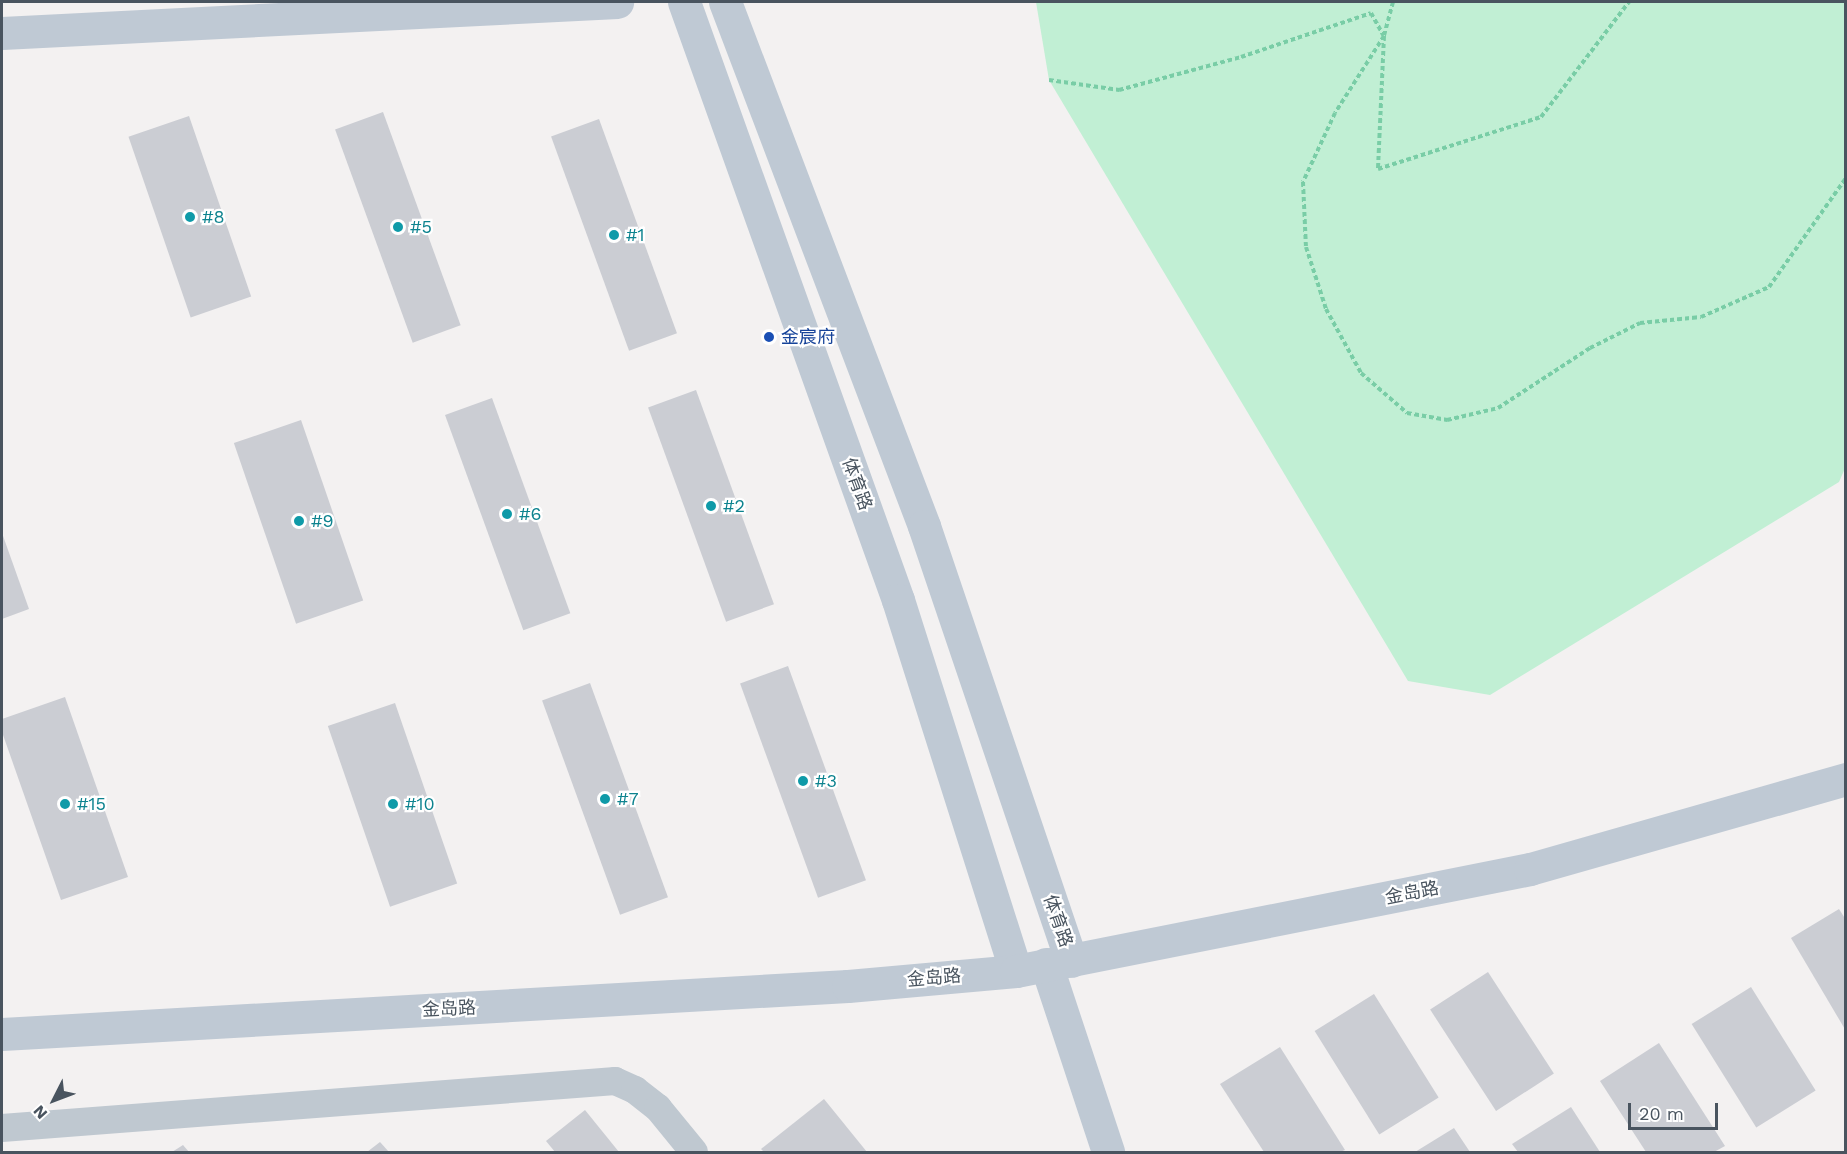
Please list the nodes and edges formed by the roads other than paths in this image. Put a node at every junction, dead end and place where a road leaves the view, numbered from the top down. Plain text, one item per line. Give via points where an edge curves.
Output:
1 (617, 2) edge
2 (684, 2) edge
3 (725, 2) edge
4 (2, 33) edge
5 (1845, 779) edge
6 (1044, 966) junction
7 (2, 1034) edge
8 (2, 1128) edge
9 (693, 1152) edge
10 (1108, 1152) edge

1 - 4 street
2 - 6 street, 体育路 via 898,600
3 - 6 street, 体育路 via 924,526
5 - 6 street, 金岛路 via 1530,869
6 - 7 street, 金岛路 via 836,987
6 - 10 street, 体育路
8 - 9 street via 615,1081 635,1090 658,1108

